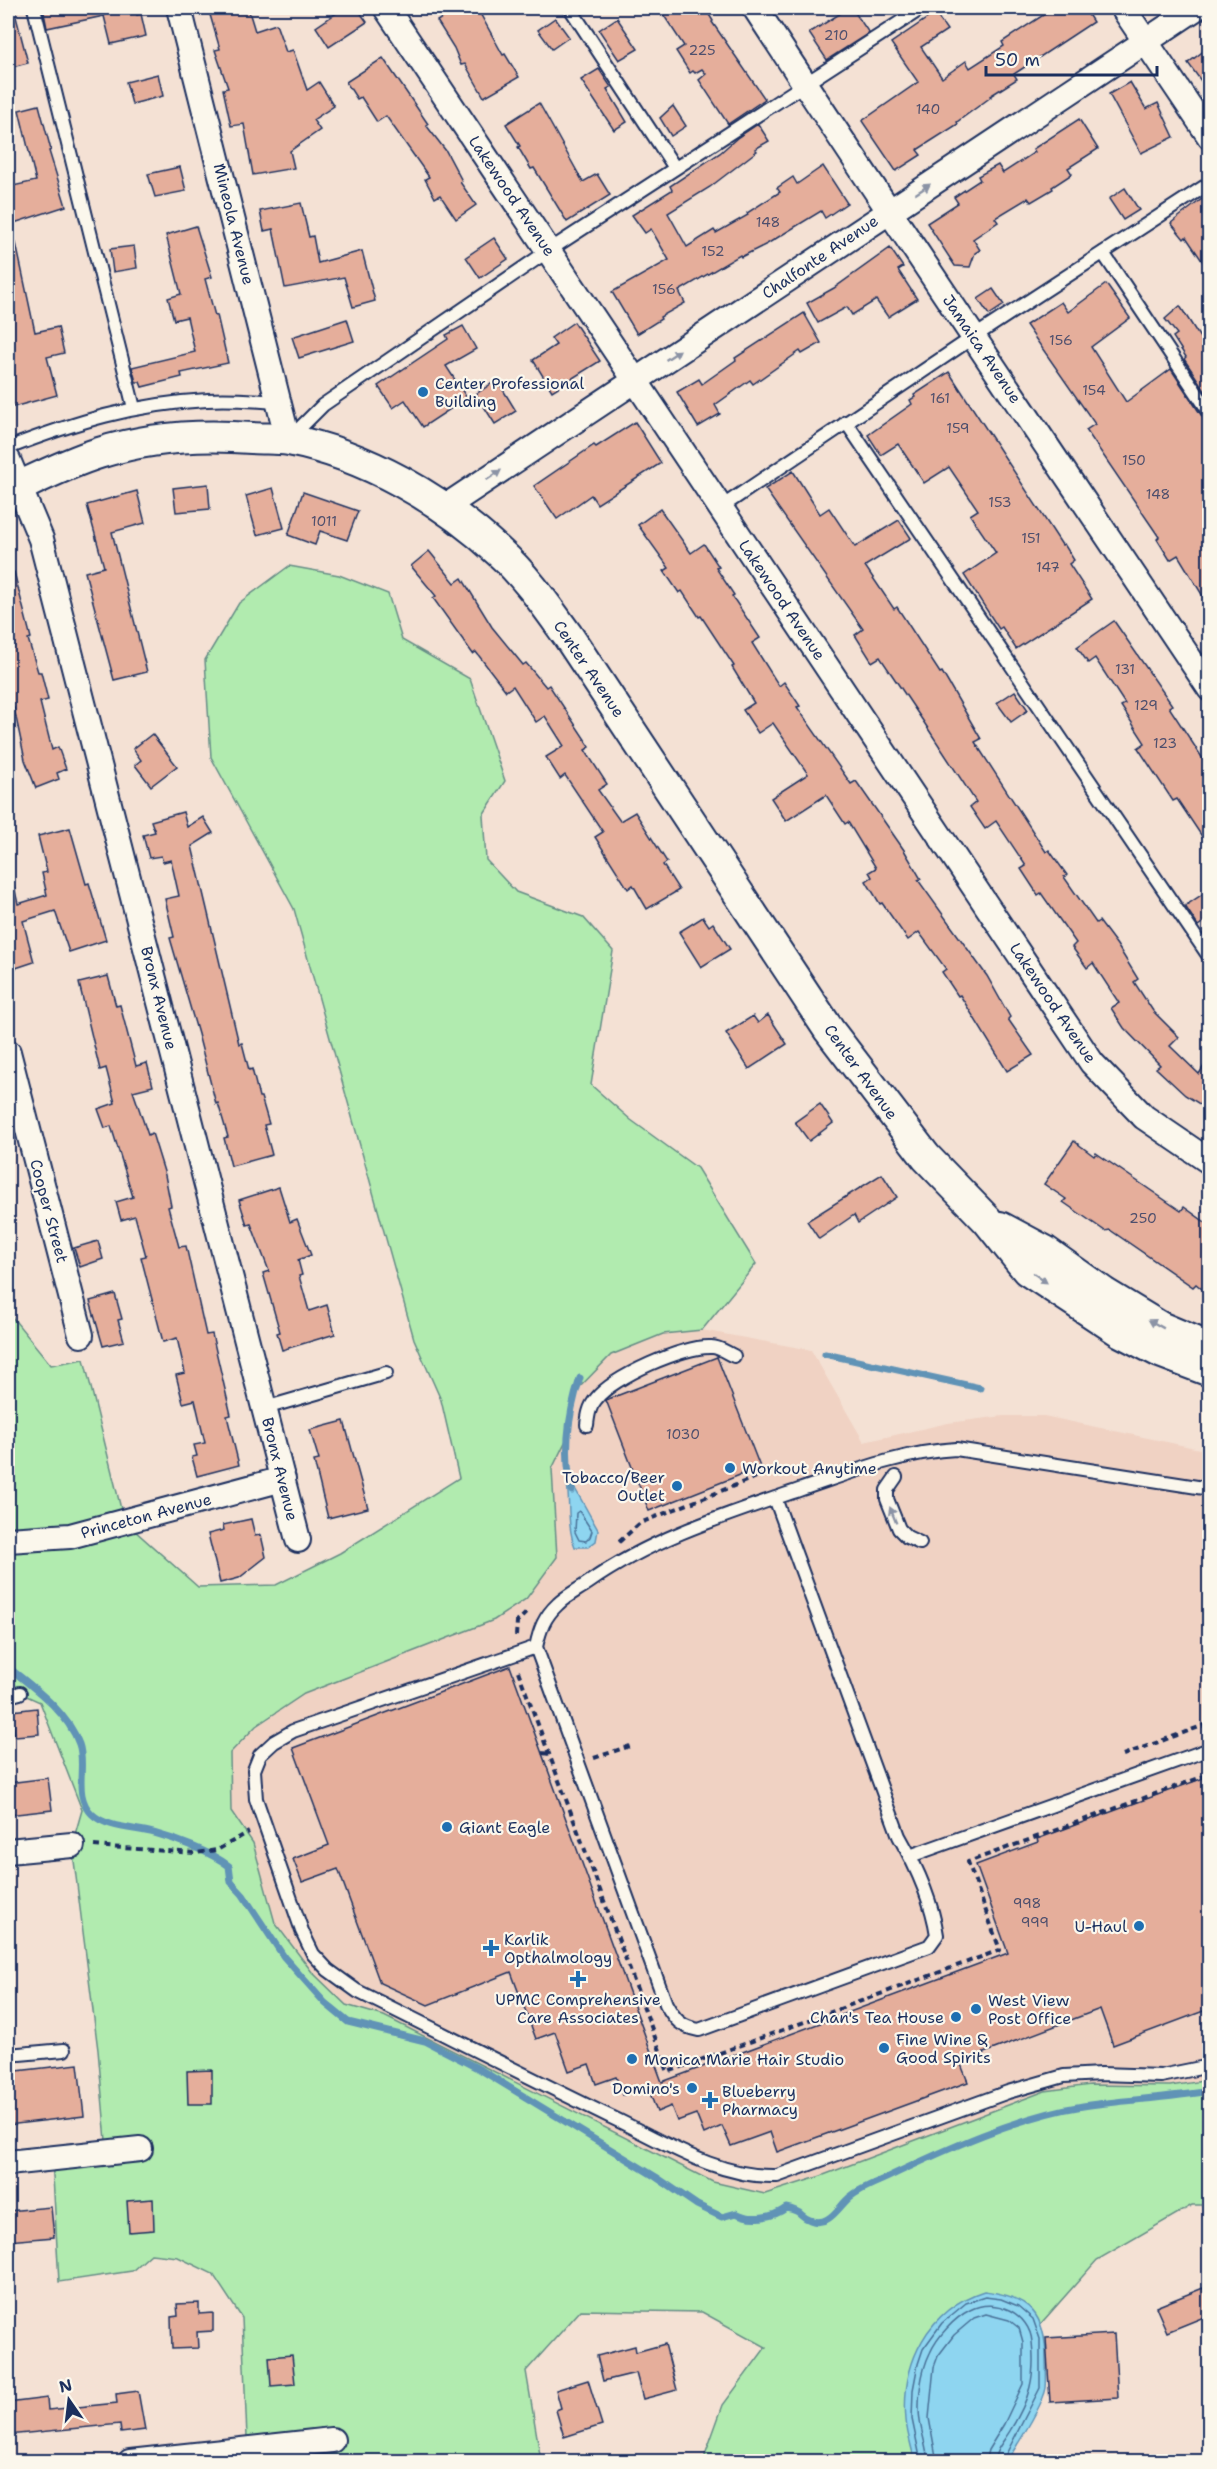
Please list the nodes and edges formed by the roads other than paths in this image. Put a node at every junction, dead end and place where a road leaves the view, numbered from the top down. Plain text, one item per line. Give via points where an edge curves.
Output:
1 (34, 8) edge
2 (179, 8) edge
3 (386, 8) edge
4 (570, 8) edge
5 (755, 8) edge
6 (922, 8) edge
7 (1124, 8) edge
8 (1196, 8) edge
9 (1146, 41) junction
10 (806, 85) junction
11 (1209, 137) edge
12 (675, 168) junction
13 (1209, 183) edge
14 (889, 212) junction
15 (548, 251) junction
16 (1103, 253) junction
17 (975, 336) junction
18 (635, 381) junction
19 (280, 402) junction
20 (134, 408) junction
21 (1209, 413) edge
22 (846, 422) junction
23 (288, 440) junction
24 (8, 448) edge
25 (11, 480) edge
26 (445, 507) junction
27 (720, 508) junction
28 (1209, 689) edge
29 (1209, 958) edge
30 (8, 1052) edge
31 (1209, 1162) edge
32 (987, 1220) junction
33 (81, 1335) dead end
34 (1209, 1348) edge
35 (734, 1356) dead end
36 (1209, 1371) edge
37 (386, 1373) dead end
38 (265, 1408) junction
39 (587, 1425) dead end
40 (896, 1478) dead end
41 (283, 1479) junction
42 (1209, 1489) edge
43 (775, 1498) junction
44 (8, 1540) edge
45 (298, 1540) dead end
46 (920, 1543) dead end
47 (536, 1647) junction
48 (20, 1693) dead end
49 (8, 1696) edge
50 (1209, 1749) edge
51 (72, 1845) road end
52 (8, 1851) edge
53 (910, 1856) junction
54 (64, 2050) dead end
55 (8, 2055) edge
56 (1209, 2066) edge
57 (140, 2149) dead end
58 (8, 2163) edge
59 (332, 2440) dead end
60 (130, 2462) edge

1 - 20 lane
2 - 19 street, Mineola Avenue
3 - 15 street, Lakewood Avenue
4 - 12 lane
5 - 10 street, Jamaica Avenue
6 - 10 lane
7 - 9 street
8 - 9 street, Chalfonte Avenue
9 - 11 street
14 -> 9 street, Chalfonte Avenue
10 - 12 lane
10 - 14 street, Jamaica Avenue
12 - 15 lane
13 - 16 lane
14 - 17 street, Jamaica Avenue
18 -> 14 street, Chalfonte Avenue
15 - 18 street, Lakewood Avenue
15 - 23 lane via 323,405
16 - 17 lane
16 - 21 lane
17 - 22 lane
17 - 28 street, Jamaica Avenue
26 -> 18 street, Chalfonte Avenue
18 - 27 street, Lakewood Avenue
19 - 20 lane via 208,399
19 - 23 street, Mineola Avenue
20 - 24 lane via 75,423
22 - 27 lane
22 - 29 lane
23 - 25 street, Center Avenue via 210,435 146,441
23 - 26 street, Center Avenue via 373,468
25 - 38 street, Bronx Avenue via 41,539
26 - 32 street, Center Avenue via 501,553 535,590 829,1030 919,1149
27 - 31 street, Lakewood Avenue via 1092,1063 1144,1117
30 - 33 street, Cooper Street
34 -> 32 street, Center Avenue via 1161,1327 1045,1251
32 -> 36 street, Center Avenue via 1027,1270 1069,1299 1121,1332
35 - 39 lane via 714,1347 694,1348 625,1376 596,1398
37 - 38 lane
38 - 41 street, Bronx Avenue
46 -> 40 lane via 899,1529 887,1499 887,1490
41 - 44 street, Princeton Avenue via 70,1536
41 - 45 street, Bronx Avenue
42 - 43 lane via 956,1449 889,1460
43 - 47 lane via 672,1535 597,1576 559,1603 542,1623
43 - 53 lane via 899,1836
47 - 53 lane via 666,2004 674,2020 685,2028 709,2027 929,1946 937,1935 935,1922
47 - 56 lane via 293,1731 260,1755 254,1770 256,1799 302,1931 313,1954 357,1990 686,2153 729,2171 760,2176 777,2176 1008,2092 1064,2076 1161,2076
48 - 49 lane
50 - 53 lane
51 - 52 street
54 - 55 lane
57 - 58 street
59 - 60 street

